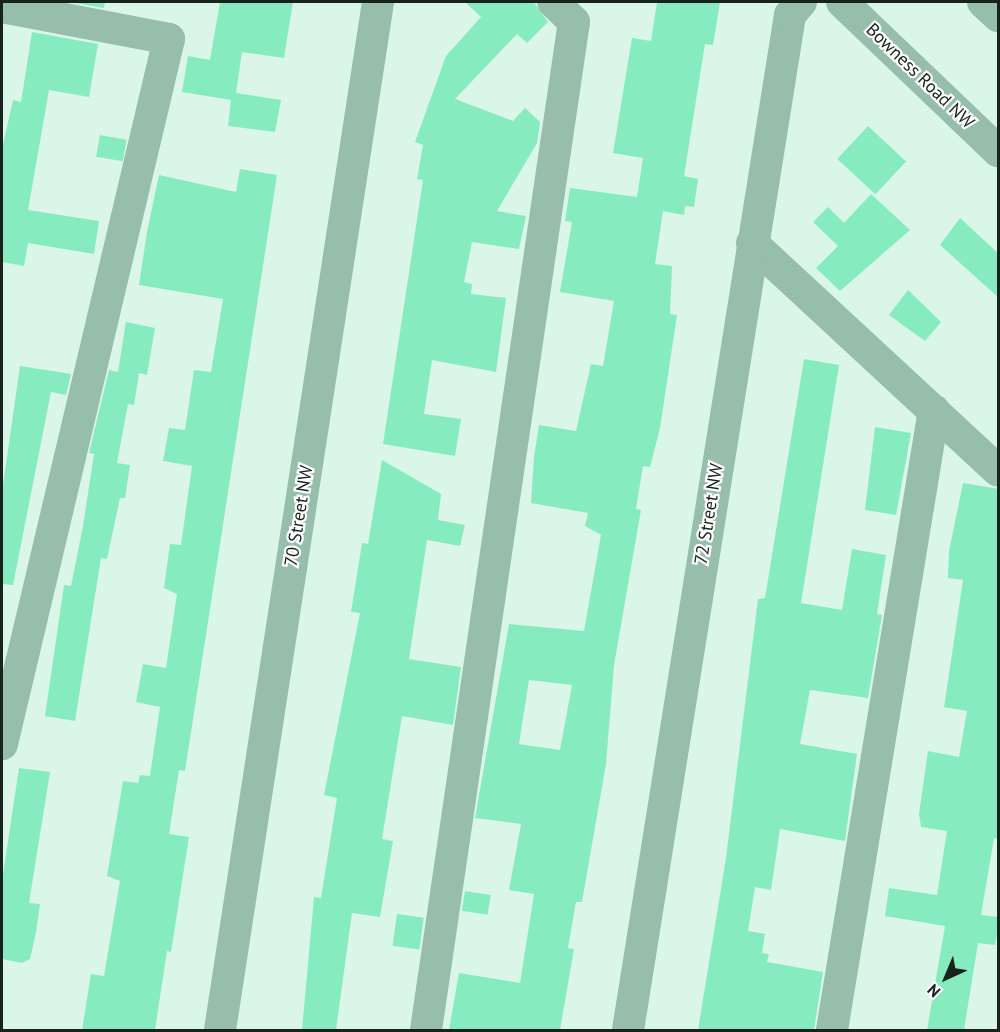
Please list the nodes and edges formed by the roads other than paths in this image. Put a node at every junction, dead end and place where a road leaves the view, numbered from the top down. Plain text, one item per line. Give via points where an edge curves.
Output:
1 (378, 2) edge
2 (553, 2) edge
3 (801, 2) edge
4 (842, 2) edge
5 (983, 2) edge
6 (2, 7) edge
7 (999, 16) edge
8 (999, 151) edge
9 (752, 243) junction
10 (934, 410) junction
11 (999, 471) edge
12 (2, 744) edge
13 (220, 1030) edge
14 (426, 1030) edge
15 (628, 1030) edge
16 (832, 1030) edge

1 - 13 street, 70 Street NW
2 - 14 street via 574,22
3 - 9 street, 72 Street NW via 790,15
4 - 8 street, Bowness Road NW
5 - 7 street
6 - 12 street via 169,39
9 - 10 street
9 - 15 street, 72 Street NW
10 - 11 street
10 - 16 street

